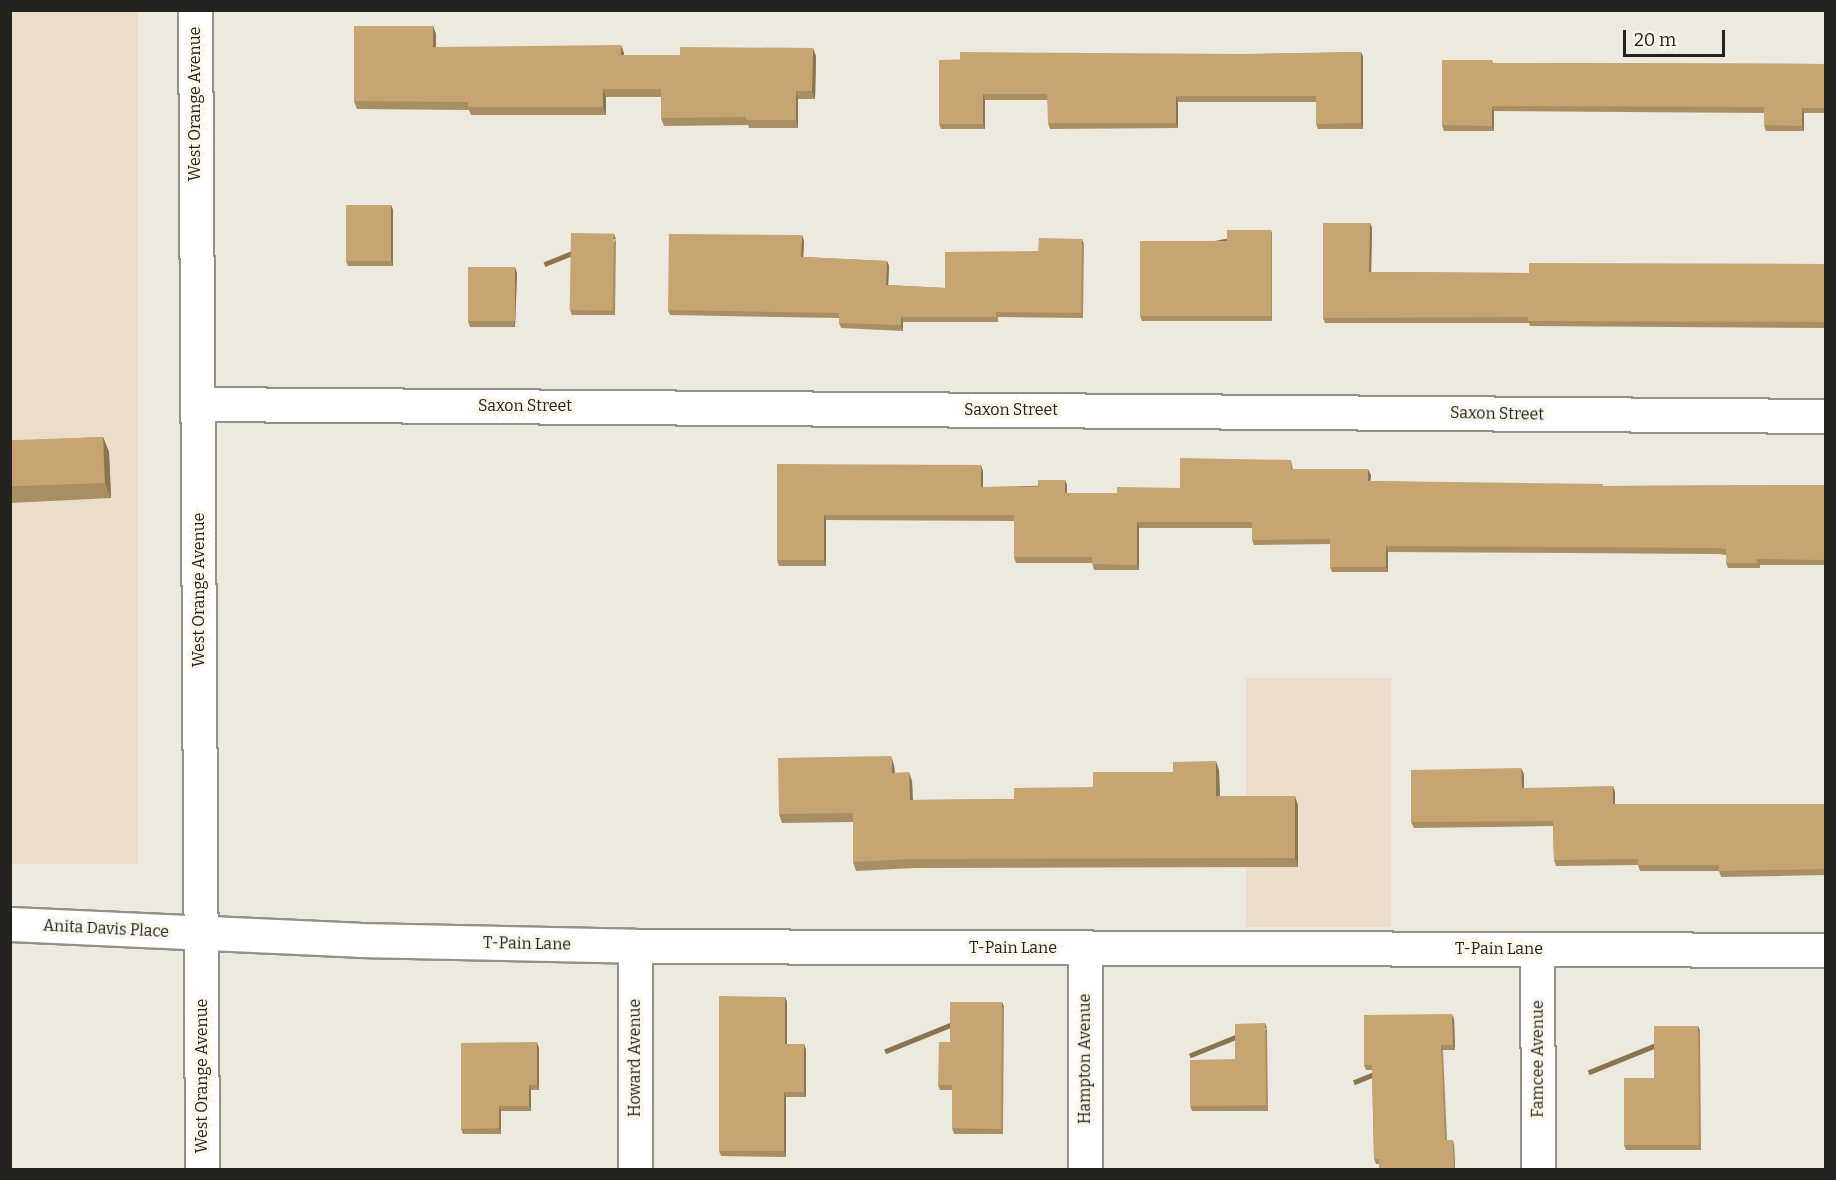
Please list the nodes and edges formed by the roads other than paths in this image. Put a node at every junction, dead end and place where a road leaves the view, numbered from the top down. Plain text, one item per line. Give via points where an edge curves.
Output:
1 (195, 10) edge
2 (197, 404) junction
3 (1826, 416) edge
4 (10, 924) edge
5 (201, 933) junction
6 (635, 946) junction
7 (1085, 948) junction
8 (1537, 949) junction
9 (1826, 950) edge
10 (202, 1170) edge
11 (635, 1170) edge
12 (1085, 1170) edge
13 (1538, 1170) edge

1 - 2 street, West Orange Avenue
2 - 3 street, Saxon Street
2 - 5 street, West Orange Avenue
4 - 5 street, Anita Davis Place
5 - 6 street, T-Pain Lane
5 - 10 street, West Orange Avenue
6 - 7 street, T-Pain Lane
6 - 11 street, Howard Avenue
7 - 8 street, T-Pain Lane
7 - 12 street, Hampton Avenue
8 - 9 street, T-Pain Lane
8 - 13 street, Famcee Avenue

